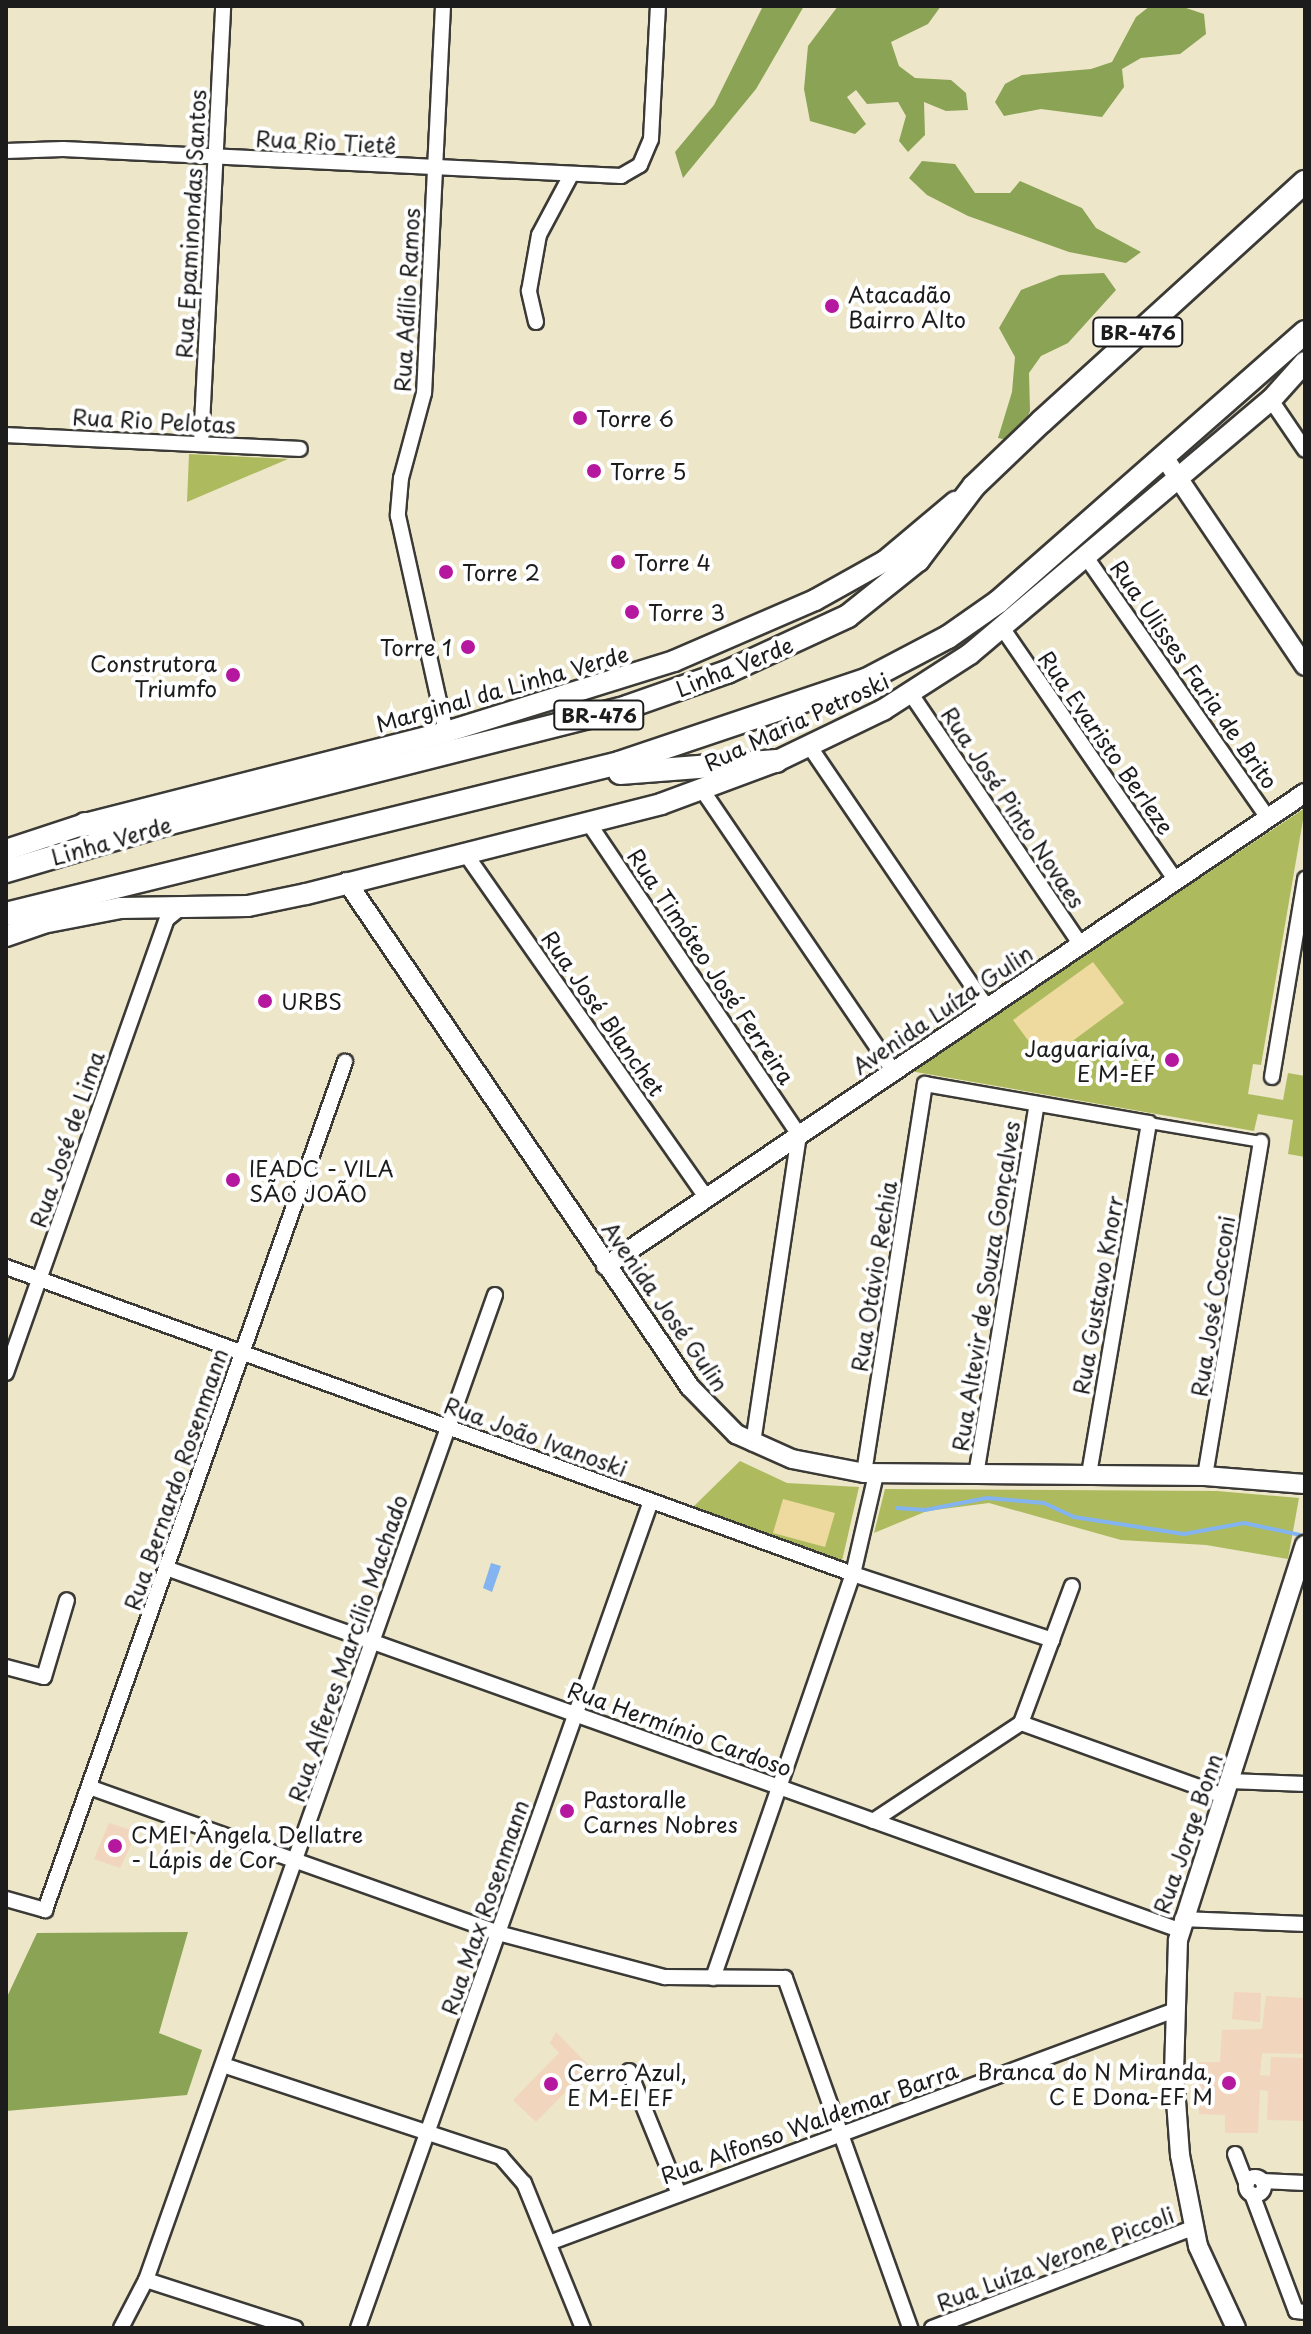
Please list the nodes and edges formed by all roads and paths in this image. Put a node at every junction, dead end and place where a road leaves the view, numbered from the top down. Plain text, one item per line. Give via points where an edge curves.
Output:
1 (223, 6) edge
2 (443, 6) edge
3 (658, 6) edge
4 (6, 151) edge
5 (215, 157) junction
6 (435, 169) junction
7 (570, 177) junction
8 (1305, 182) edge
9 (536, 322) dead end
10 (1305, 332) edge
11 (1305, 362) edge
12 (1271, 400) junction
13 (6, 435) edge
14 (201, 444) junction
15 (300, 449) dead end
16 (1305, 450) edge
17 (1164, 457) junction
18 (1179, 478) junction
19 (974, 486) junction
20 (1086, 557) junction
21 (1003, 629) junction
22 (1305, 666) edge
23 (911, 694) junction
24 (446, 732) junction
25 (810, 747) junction
26 (777, 761) junction
27 (563, 777) junction
28 (703, 791) junction
29 (1305, 793) edge
30 (1267, 816) junction
31 (588, 822) junction
32 (85, 824) junction
33 (162, 825) junction
34 (6, 850) edge
35 (465, 853) junction
36 (6, 871) edge
37 (1175, 879) junction
38 (1305, 879) edge
39 (347, 882) junction
40 (167, 911) junction
41 (8, 914) edge
42 (6, 936) edge
43 (1080, 944) junction
44 (987, 1007) junction
45 (345, 1062) dead end
46 (893, 1071) junction
47 (1272, 1077) dead end
48 (1037, 1104) junction
49 (1149, 1123) junction
50 (799, 1135) junction
51 (1261, 1142) joint
52 (707, 1198) junction
53 (606, 1266) junction
54 (6, 1267) edge
55 (39, 1279) junction
56 (495, 1295) dead end
57 (242, 1353) junction
58 (6, 1373) edge
59 (448, 1427) junction
60 (753, 1444) junction
61 (870, 1474) junction
62 (976, 1475) junction
63 (1089, 1475) junction
64 (1205, 1476) junction
65 (1305, 1484) edge
66 (651, 1501) junction
67 (1305, 1545) edge
68 (166, 1568) junction
69 (853, 1574) junction
70 (1072, 1586) dead end
71 (67, 1600) dead end
72 (1052, 1640) junction
73 (372, 1642) junction
74 (6, 1667) edge
75 (575, 1715) junction
76 (1021, 1723) junction
77 (1305, 1784) edge
78 (89, 1787) junction
79 (779, 1787) junction
80 (1227, 1789) junction
81 (873, 1821) junction
82 (295, 1861) junction
83 (6, 1899) edge
84 (1305, 1924) edge
85 (1180, 1925) junction
86 (498, 1933) junction
87 (713, 1978) junction
88 (1175, 2010) junction
89 (223, 2065) junction
90 (629, 2071) dead end
91 (428, 2130) junction
92 (841, 2134) junction
93 (1235, 2154) dead end
94 (1305, 2183) edge
95 (1249, 2189) junction
96 (679, 2194) junction
97 (1193, 2228) junction
98 (549, 2243) junction
99 (146, 2280) junction
100 (1305, 2312) edge
101 (121, 2328) edge
102 (295, 2328) edge
103 (358, 2328) edge
104 (583, 2328) edge
105 (910, 2328) edge
106 (932, 2328) edge
107 (1236, 2328) edge

1 - 5 street, Rua Epaminondas Santos
2 - 6 street, Rua Adílio Ramos
3 - 7 street, Rua Rio Tietê via 652,126 640,165 609,178
4 - 5 street, Rua Rio Tietê
5 - 6 street, Rua Rio Tietê
5 - 14 street, Rua Epaminondas Santos
6 - 7 street, Rua Rio Tietê
6 - 24 street, Rua Adílio Ramos via 424,393 401,478 398,516
7 - 9 street via 539,235 529,291
8 - 19 highway, Linha Verde / BR-476
10 - 17 highway, Linha Verde / BR-476
11 - 12 main road, Rua Maria Petroski
12 - 16 street
12 - 18 main road, Rua Maria Petroski
13 - 14 street, Rua Rio Pelotas
14 - 15 street, Rua Rio Pelotas
17 - 18 street
17 - 27 highway, Linha Verde / BR-476 via 998,602 917,654 866,680 715,733
18 - 20 main road, Rua Maria Petroski
18 - 22 street
19 - 24 main road, Marginal da Linha Verde via 885,561 815,600 674,661
19 - 33 highway, Linha Verde / BR-476 via 918,560 889,586 848,616 727,672 616,710
20 - 21 main road, Rua Maria Petroski
20 - 30 street, Rua Ulisses Faria de Brito
21 - 23 main road, Rua Maria Petroski
21 - 37 street, Rua Evaristo Berleze
23 - 25 main road, Rua Maria Petroski
23 - 43 street, Rua José Pinto Novaes
24 - 32 main road, Marginal da Linha Verde
25 - 26 main road, Rua Maria Petroski
25 - 44 street
26 - 27 highway
26 - 28 main road, Rua Maria Petroski
27 - 41 highway, Linha Verde / BR-476
28 - 31 main road, Rua Maria Petroski
28 - 46 street
29 - 30 street, Avenida Luíza Gulin
30 - 37 street, Avenida Luíza Gulin
31 - 35 main road, Rua Maria Petroski
31 - 50 street, Rua Timóteo José Ferreira
32 - 33 highway
32 - 34 main road, Marginal da Linha Verde
33 - 36 highway, Linha Verde / BR-476
35 - 39 main road, Rua Maria Petroski
35 - 52 street, Rua José Blanchet
37 - 43 street, Avenida Luíza Gulin
38 - 47 street
39 - 40 main road, Rua Maria Petroski via 248,906
39 - 53 street, Avenida José Gulin
40 - 42 main road via 75,915
40 - 55 street, Rua José de Lima
43 - 44 street, Avenida Luíza Gulin
44 - 46 street, Avenida Luíza Gulin
45 - 57 street, Rua Bernardo Rosenmann
46 - 50 street, Avenida Luíza Gulin
48 - 49 street
48 - 61 street, Rua Otávio Rechia via 925,1084
48 - 62 street, Rua Altevir de Souza Gonçalves
49 - 51 street
49 - 63 street, Rua Gustavo Knorr
50 - 52 street, Avenida Luíza Gulin
50 - 60 street
51 - 64 street, Rua José Cocconi
52 - 53 street, Avenida Luíza Gulin
53 - 60 street, Avenida José Gulin via 700,1400
54 - 55 street, Rua João Ivanoski
55 - 57 street, Rua João Ivanoski
55 - 58 street, Rua José de Lima
56 - 59 street, Rua Alferes Marcílio Machado
57 - 59 street, Rua João Ivanoski
57 - 68 street, Rua Bernardo Rosenmann
59 - 66 street, Rua João Ivanoski
59 - 73 street, Rua Alferes Marcílio Machado
60 - 61 street, Avenida José Gulin via 814,1466
61 - 62 street, Avenida José Gulin
61 - 69 street, Rua Otávio Rechia
62 - 63 street, Avenida José Gulin
63 - 64 street, Avenida José Gulin
64 - 65 street, Avenida José Gulin
66 - 69 street, Rua João Ivanoski
66 - 75 street, Rua Max Rosenmann
67 - 80 street, Rua Jorge Bonn
68 - 73 street, Rua Hermínio Cardoso
68 - 78 street, Rua Bernardo Rosenmann
69 - 72 street, Rua João Ivanoski
69 - 79 street, Rua Otávio Rechia
70 - 72 street
71 - 74 street via 44,1677
72 - 76 street
73 - 75 street, Rua Hermínio Cardoso
73 - 82 street, Rua Alferes Marcílio Machado
75 - 79 street, Rua Hermínio Cardoso
75 - 86 street, Rua Max Rosenmann
76 - 80 street
76 - 81 street
77 - 80 street
78 - 82 street
78 - 83 street, Rua Bernardo Rosenmann via 45,1910
79 - 81 street, Rua Hermínio Cardoso
79 - 87 street, Rua Otávio Rechia
80 - 85 street, Rua Jorge Bonn
81 - 85 street, Rua Hermínio Cardoso
82 - 86 street
82 - 89 street, Rua Alferes Marcílio Machado
84 - 85 street, Rua Hermínio Cardoso
85 - 88 street, Rua Jorge Bonn
86 - 87 street via 644,1973
86 - 91 street, Rua Max Rosenmann
87 - 92 street via 785,1978
88 - 92 street, Rua Alfonso Waldemar Barra
88 - 97 street, Rua Jorge Bonn via 1177,2126
89 - 91 street
89 - 99 street, Rua Alferes Marcílio Machado
90 - 96 street
91 - 98 street via 489,2150 516,2169
91 - 103 street, Rua Max Rosenmann
92 - 96 street, Rua Alfonso Waldemar Barra
92 - 105 street
93 - 95 street
94 - 95 street via 1262,2181 1262,2191
95 - 100 street via 1296,2311
96 - 98 street, Rua Alfonso Waldemar Barra
97 - 106 street, Rua Luíza Verone Piccoli
97 - 107 street, Rua Jorge Bonn
98 - 104 street
99 - 101 street, Rua Alferes Marcílio Machado
99 - 102 street

